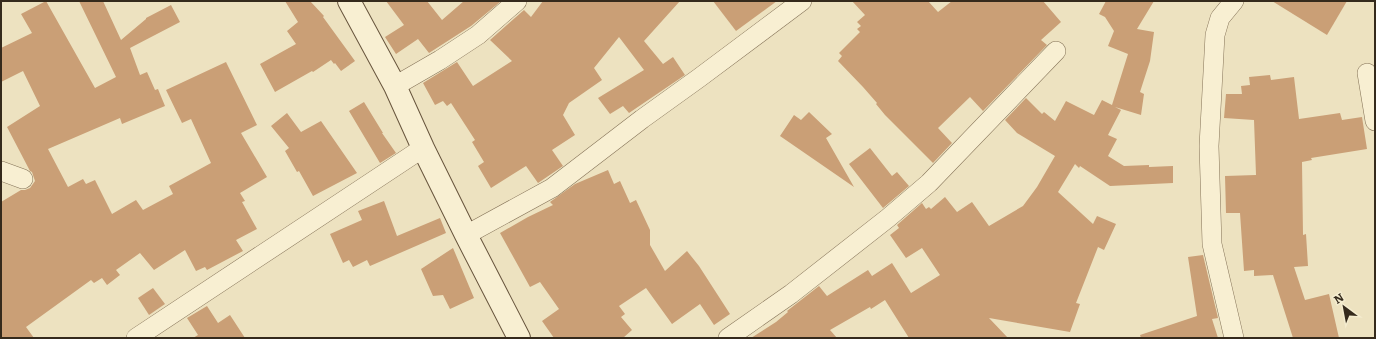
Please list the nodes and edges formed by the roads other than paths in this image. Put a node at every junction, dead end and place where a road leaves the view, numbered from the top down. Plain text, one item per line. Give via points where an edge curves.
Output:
1 (349, 1) edge
2 (517, 1) edge
3 (802, 1) edge
4 (1234, 1) edge
5 (1056, 51) dead end
6 (1367, 73) dead end
7 (395, 86) junction
8 (1375, 121) edge
9 (423, 148) junction
10 (1, 171) edge
11 (23, 179) dead end
12 (466, 235) junction
13 (136, 338) edge
14 (519, 338) edge
15 (728, 338) edge
16 (1234, 338) edge

1 - 7 street
2 - 7 street via 478,35
3 - 12 street via 552,188
4 - 16 street via 1220,18 1215,35 1209,146 1212,244
5 - 15 street via 929,183 797,290
6 - 8 street
7 - 9 street
9 - 12 street
9 - 13 street
10 - 11 street
12 - 14 street

